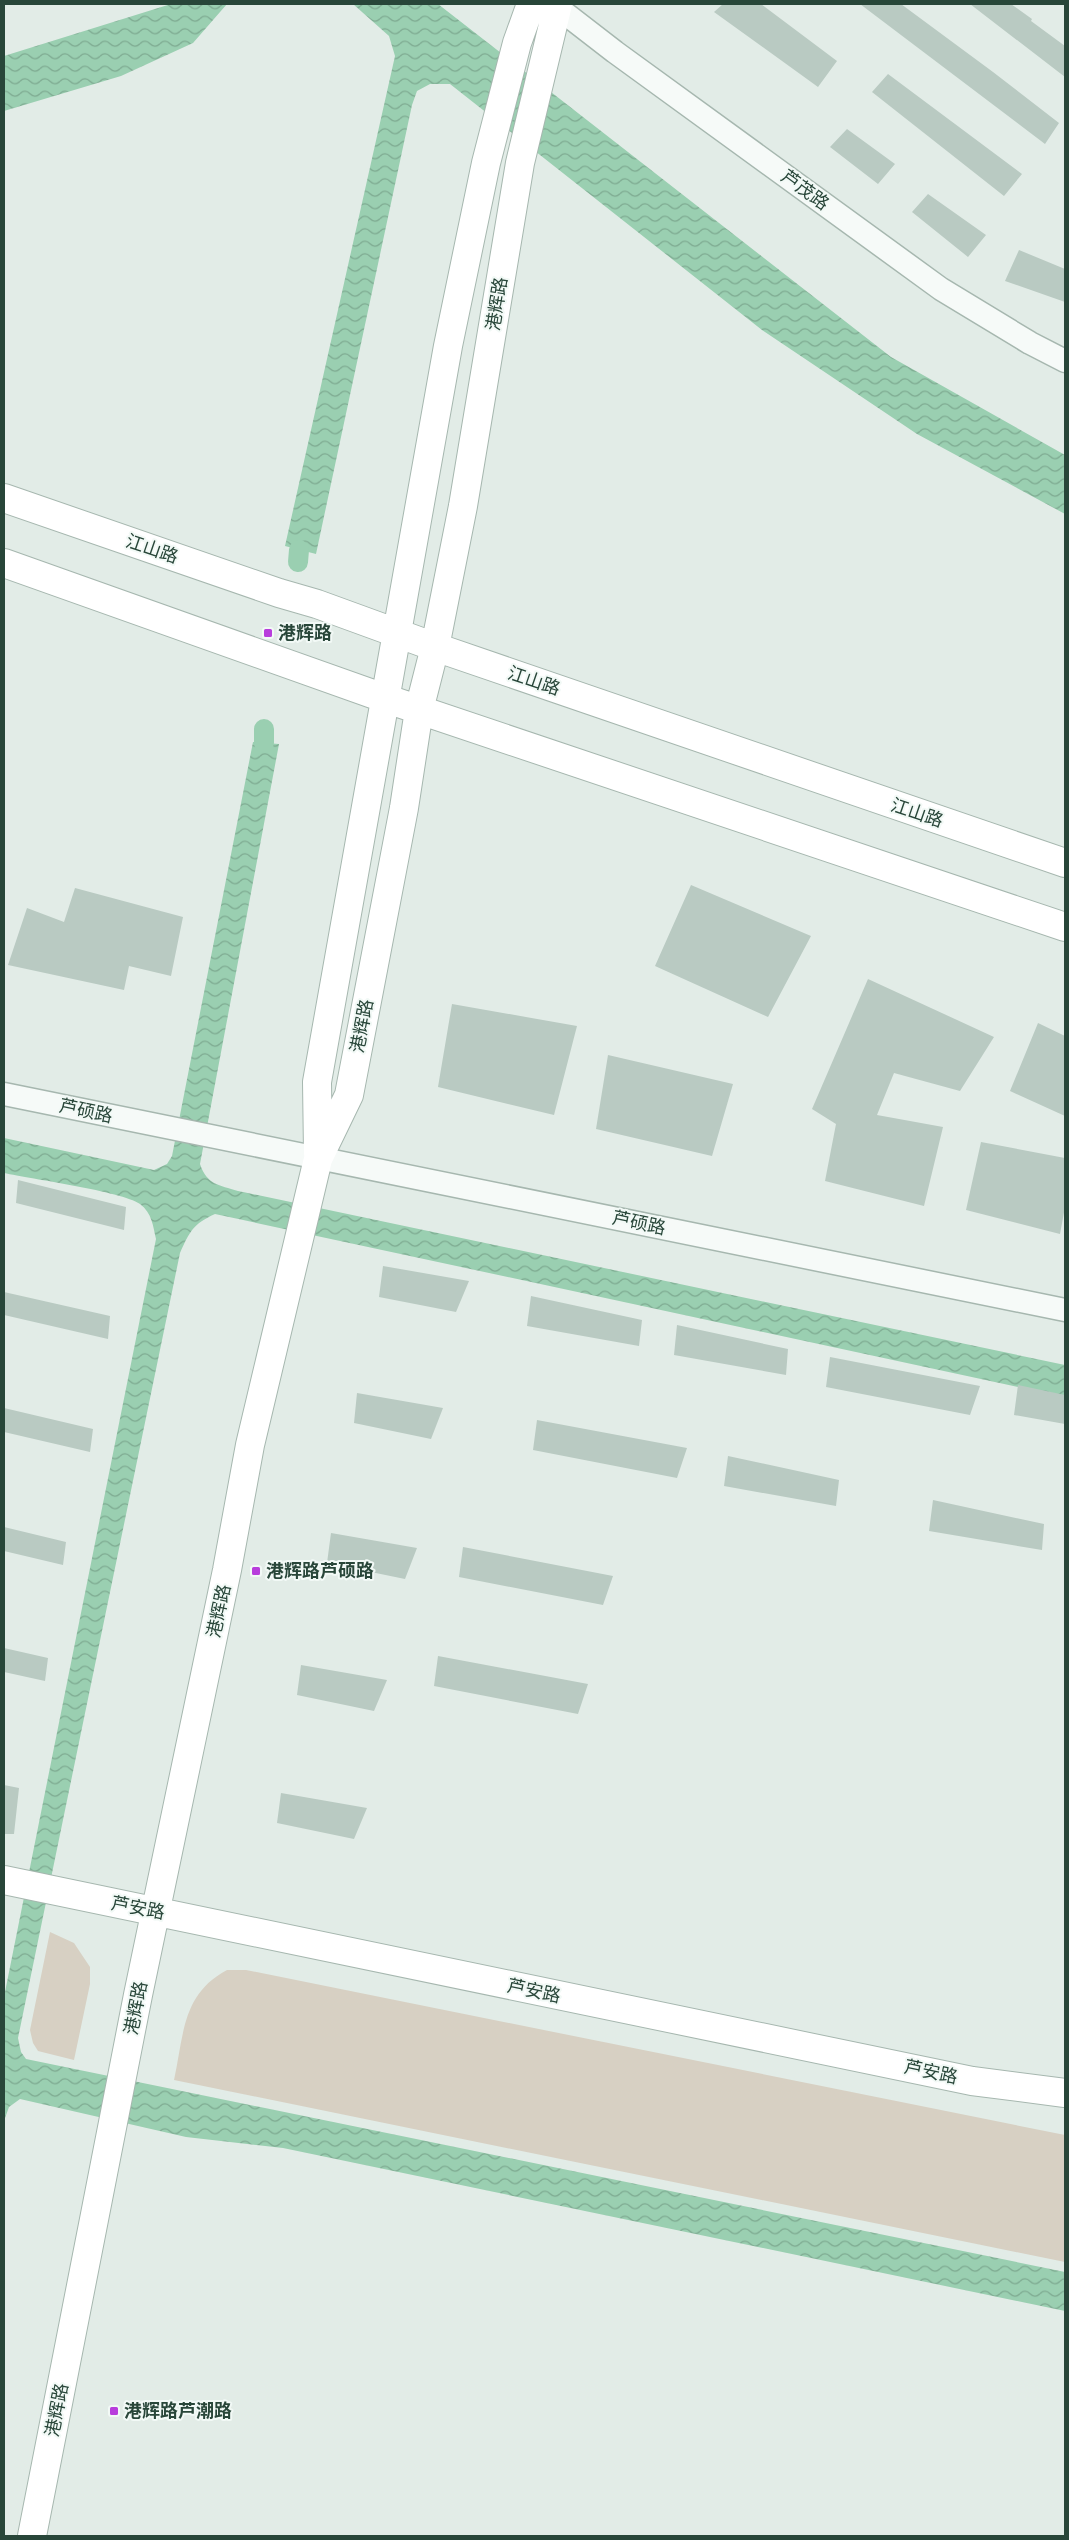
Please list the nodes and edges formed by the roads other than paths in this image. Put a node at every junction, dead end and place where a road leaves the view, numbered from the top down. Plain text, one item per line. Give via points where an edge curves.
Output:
1 (550, 4) edge
2 (1065, 362) edge
3 (4, 498) edge
4 (4, 563) edge
5 (396, 632) junction
6 (435, 647) junction
7 (384, 698) junction
8 (419, 710) junction
9 (1065, 864) edge
10 (1065, 927) edge
11 (4, 1094) edge
12 (318, 1159) junction
13 (1065, 1310) edge
14 (9, 1882) edge
15 (156, 1911) junction
16 (1065, 2093) edge
17 (32, 2536) edge

1 - 2 street, 芦茂路 via 941,289
1 - 5 main road, 港辉路 via 518,43 486,163 448,346
1 - 6 main road, 港辉路 via 545,55 520,164 463,506
3 - 5 main road, 江山路
4 - 7 main road
5 - 6 main road, 江山路
5 - 7 main road, 港辉路
6 - 8 main road, 港辉路
6 - 9 main road, 江山路
7 - 8 main road
7 - 12 main road, 港辉路 via 317,1082
8 - 10 main road
8 - 12 main road, 港辉路 via 404,808 349,1095
11 - 12 street, 芦硕路
12 - 13 street, 芦硕路
12 - 15 main road, 港辉路 via 250,1445 228,1570
14 - 15 main road, 芦安路
15 - 16 main road, 芦安路 via 953,2077
15 - 17 main road, 港辉路

